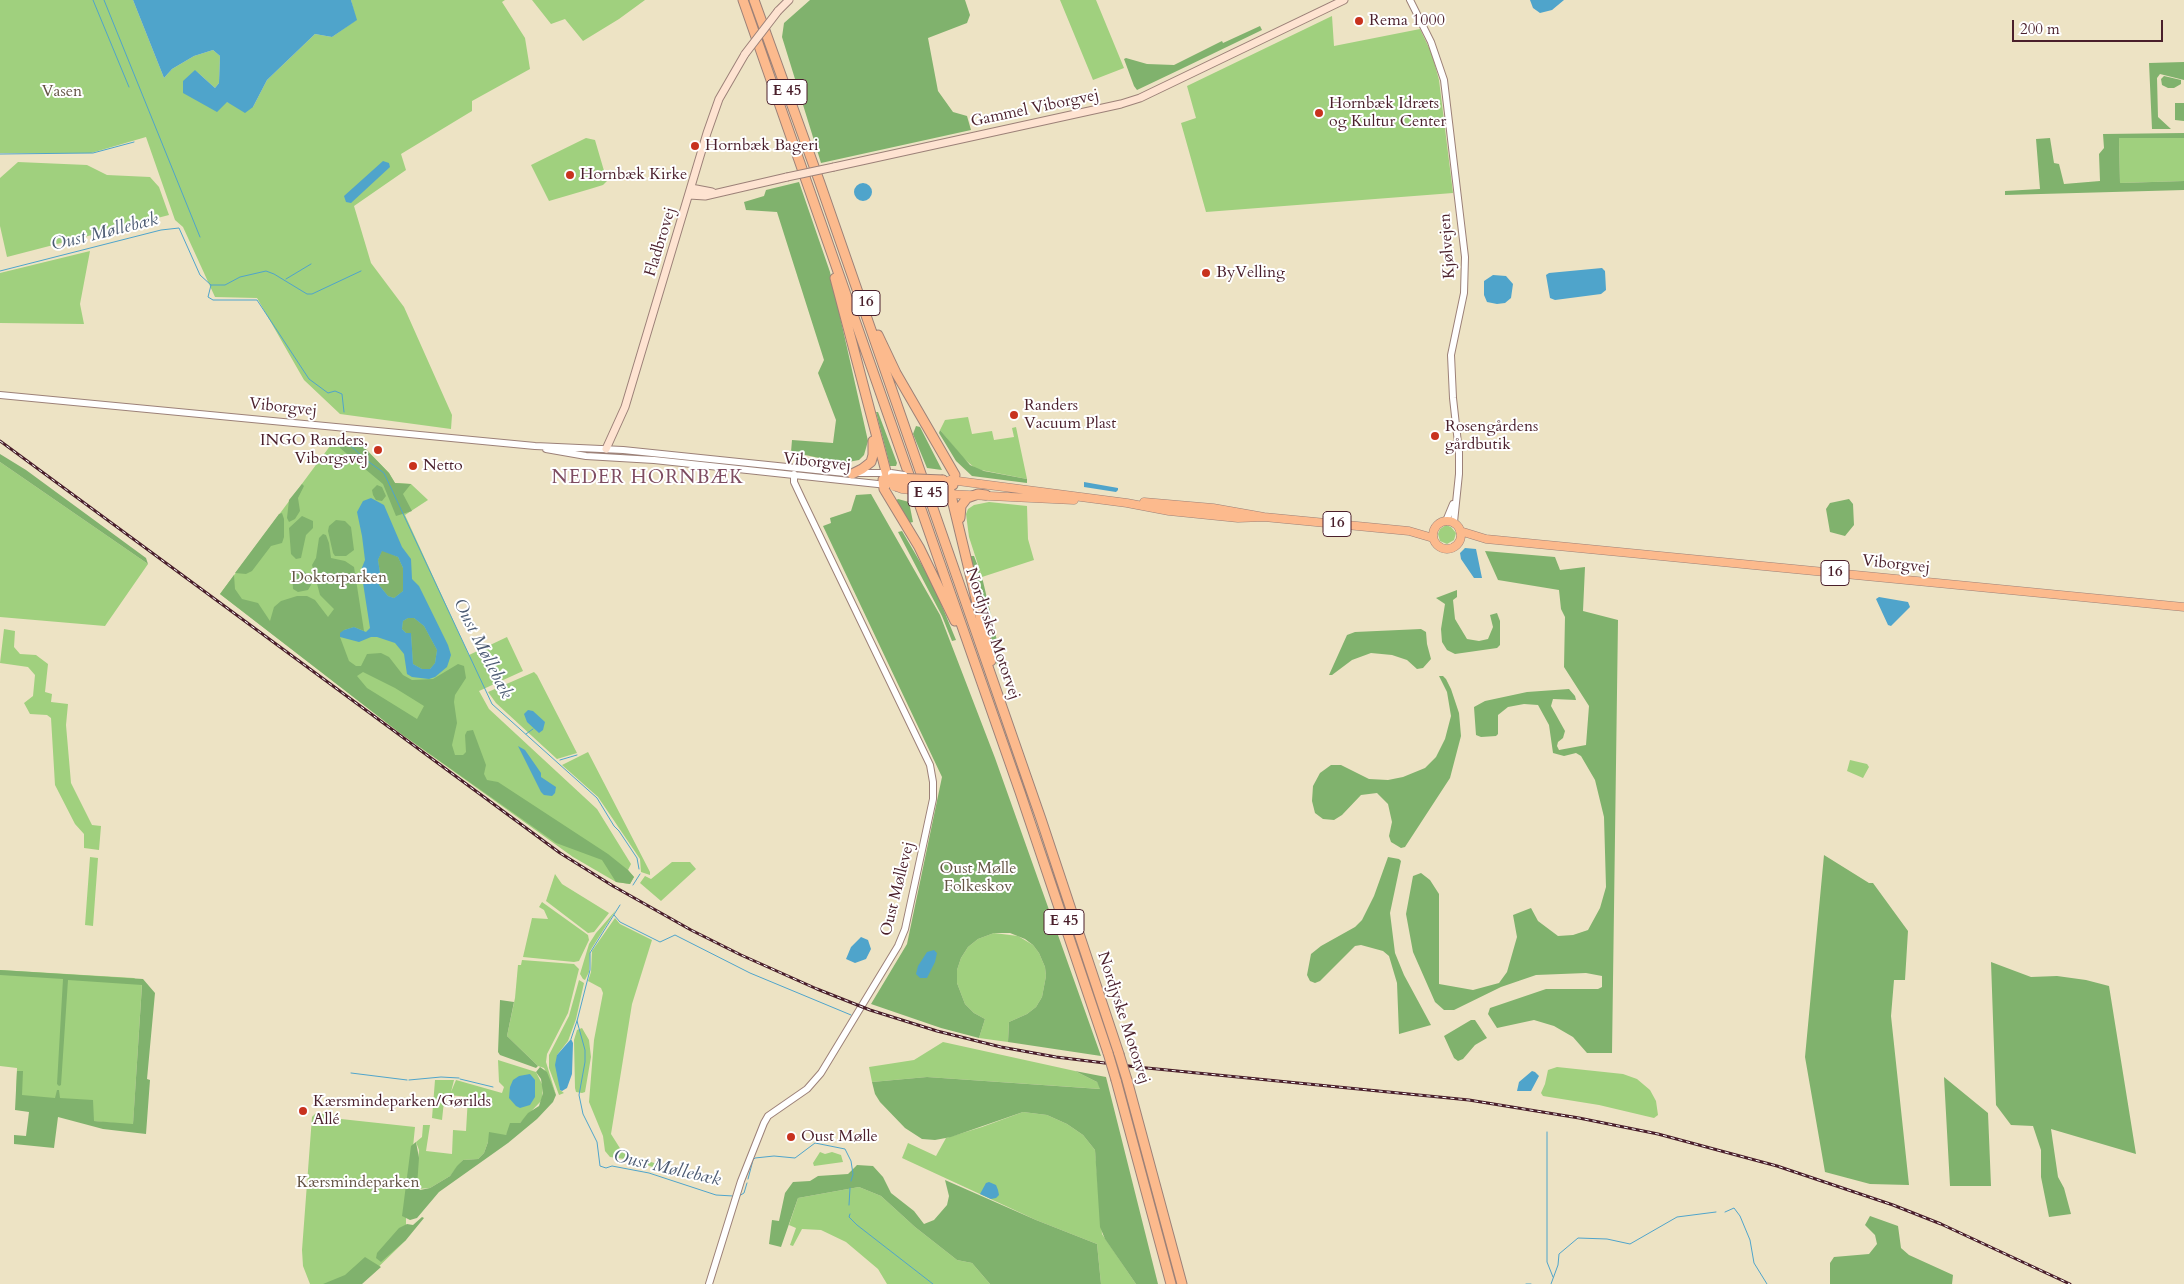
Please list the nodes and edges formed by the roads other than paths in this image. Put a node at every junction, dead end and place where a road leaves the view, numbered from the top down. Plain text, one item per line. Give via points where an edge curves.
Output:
1 (743, 0) edge
2 (754, 0) edge
3 (789, 0) edge
4 (1344, 0) edge
5 (1410, 0) edge
6 (801, 163) junction
7 (820, 183) junction
8 (690, 192) junction
9 (0, 393) edge
10 (868, 406) junction
11 (535, 446) junction
12 (606, 449) junction
13 (657, 454) junction
14 (601, 457) junction
15 (794, 474) junction
16 (852, 474) junction
17 (889, 479) junction
18 (948, 487) junction
19 (986, 495) junction
20 (1096, 500) junction
21 (1450, 522) junction
22 (1434, 529) junction
23 (1409, 531) junction
24 (1460, 532) junction
25 (960, 534) junction
26 (1433, 538) junction
27 (1486, 539) junction
28 (1459, 541) junction
29 (2184, 607) edge
30 (1020, 792) junction
31 (1041, 819) junction
32 (709, 1284) edge
33 (1171, 1284) edge
34 (1182, 1284) edge

1 - 6 highway, Nordjyske Motorvej / E 45
2 - 7 highway, Nordjyske Motorvej / E 45
3 - 8 main road, Fladbrovej, bridge via 745,54 719,99
4 - 8 main road, Gammel Viborgvej, bridge via 1134,100 787,177 714,192
5 - 21 street, Kjølvejen via 1431,42 1444,80 1465,257 1464,293 1451,355 1460,474
6 - 10 highway, 16
6 - 30 highway, Nordjyske Motorvej / E 45
7 - 18 highway, 16 via 882,345 953,471
7 - 31 highway, Nordjyske Motorvej / E 45
8 - 12 main road, Fladbrovej via 624,407
9 - 11 street, Viborgvej
10 - 16 highway via 873,455 871,462
10 - 17 highway, 16
11 - 12 street, Viborgvej
11 - 14 street, Viborgvej
12 - 13 street, Viborgvej
13 - 14 street via 608,454
13 - 16 street, Viborgvej
14 - 15 street, Viborgvej
15 - 17 street, Viborgvej
15 - 32 street, Oust Møllevej via 802,500 930,765 933,799 905,928 898,946 821,1073 807,1089 768,1116 764,1123 741,1181
16 - 17 street, Viborgvej
17 - 18 highway, bridge
17 - 18 main road, Viborgvej / 16, bridge via 902,489
17 - 30 highway via 941,590
18 - 19 main road, Viborgvej / 16
18 - 20 main road, Viborgvej / 16
18 - 25 highway
19 - 20 main road, Viborgvej / 16
19 - 25 highway via 972,496 962,505
20 - 23 main road, Viborgvej / 16 via 1238,518 1264,517
21 - 22 main road, 16 via 1440,522
21 - 24 main road
22 - 23 main road, Viborgvej / 16
22 - 26 main road
23 - 26 main road, Viborgvej / 16
24 - 27 main road, Viborgvej / 16
24 - 28 main road
25 - 31 highway via 991,661
26 - 28 main road, 16 via 1445,548 1454,547
27 - 28 main road, Viborgvej / 16
27 - 29 main road, Viborgvej / 16
30 - 33 highway, Nordjyske Motorvej / E 45, bridge via 1108,1053
31 - 34 highway, Nordjyske Motorvej / E 45, bridge via 1127,1080

